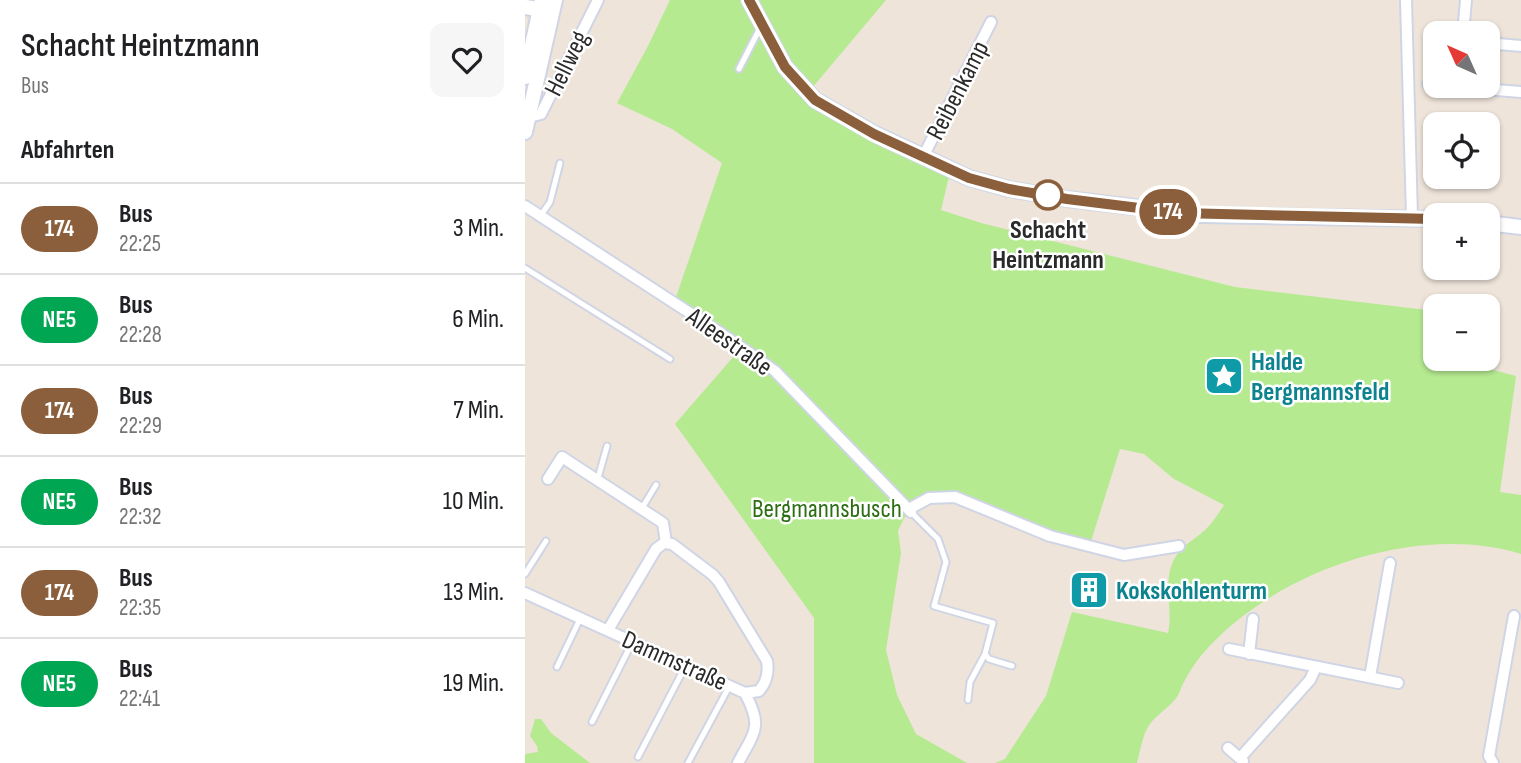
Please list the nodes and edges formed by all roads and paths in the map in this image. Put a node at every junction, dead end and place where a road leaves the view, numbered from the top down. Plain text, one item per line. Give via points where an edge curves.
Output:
1 (598, 0) edge
2 (1406, 0) edge
3 (1466, 0) edge
4 (750, 1) edge
5 (525, 6) edge
6 (548, 6) edge
7 (1465, 21) edge
8 (991, 22) dead end
9 (762, 25) junction
10 (1500, 44) edge
11 (1521, 46) edge
12 (739, 69) dead end
13 (525, 77) edge
14 (1500, 90) edge
15 (1521, 92) edge
16 (527, 125) edge
17 (923, 157) junction
18 (560, 163) dead end
19 (525, 206) edge
20 (541, 215) junction
21 (1412, 217) junction
22 (1423, 218) edge
23 (1500, 224) edge
24 (1521, 226) edge
25 (525, 268) edge
26 (670, 359) dead end
27 (607, 446) dead end
28 (598, 478) junction
29 (548, 479) dead end
30 (656, 485) dead end
31 (642, 508) junction
32 (910, 510) junction
33 (546, 541) dead end
34 (666, 543) junction
35 (1178, 546) dead end
36 (1390, 564) dead end
37 (525, 574) edge
38 (525, 593) edge
39 (1514, 616) dead end
40 (580, 618) junction
41 (1253, 620) dead end
42 (608, 630) junction
43 (633, 641) junction
44 (1229, 649) dead end
45 (985, 654) junction
46 (1249, 654) junction
47 (686, 665) junction
48 (1012, 666) dead end
49 (557, 667) dead end
50 (1316, 667) junction
51 (1370, 677) junction
52 (1398, 682) dead end
53 (730, 685) junction
54 (745, 693) junction
55 (968, 700) dead end
56 (591, 722) dead end
57 (1228, 748) dead end
58 (638, 757) dead end
59 (1243, 761) edge
60 (688, 763) edge
61 (738, 763) edge
62 (1493, 763) edge

1 - 16 street, Hellweg via 541,114
2 - 21 street
3 - 7 street
4 - 9 street
5 - 6 street
6 - 13 street
6 - 16 street
8 - 17 street, Reibenkamp
9 - 12 lane
9 - 17 street via 785,67 815,100
10 - 11 street
14 - 15 street
17 - 21 street via 988,184 1118,206 1201,215
18 - 20 lane via 550,202
19 - 20 street, Alleestraße
20 - 32 street, Alleestraße via 779,374
21 - 22 street
23 - 24 street
25 - 26 lane
27 - 28 lane
28 - 29 street via 562,457
28 - 31 street
30 - 31 lane
31 - 34 street via 663,523
32 - 35 street via 929,498 955,497 1050,536 1124,555
32 - 45 lane via 937,539 946,562 933,606 993,623
33 - 37 lane
34 - 42 street, Dammstraße via 656,549
34 - 54 street, Dammstraße via 713,575 768,661 765,685
36 - 51 street
38 - 40 street, Dammstraße
39 - 62 street via 1489,755
40 - 42 street, Dammstraße
40 - 49 lane
41 - 46 street
42 - 43 street, Dammstraße
43 - 47 street, Dammstraße
43 - 56 lane
44 - 46 street
45 - 48 lane
45 - 55 lane via 970,682
46 - 50 street
47 - 53 street, Dammstraße
47 - 58 lane
50 - 51 street
50 - 59 street
51 - 52 street
53 - 54 street, Dammstraße
53 - 60 lane
54 - 61 street via 756,713 756,729
57 - 59 street

